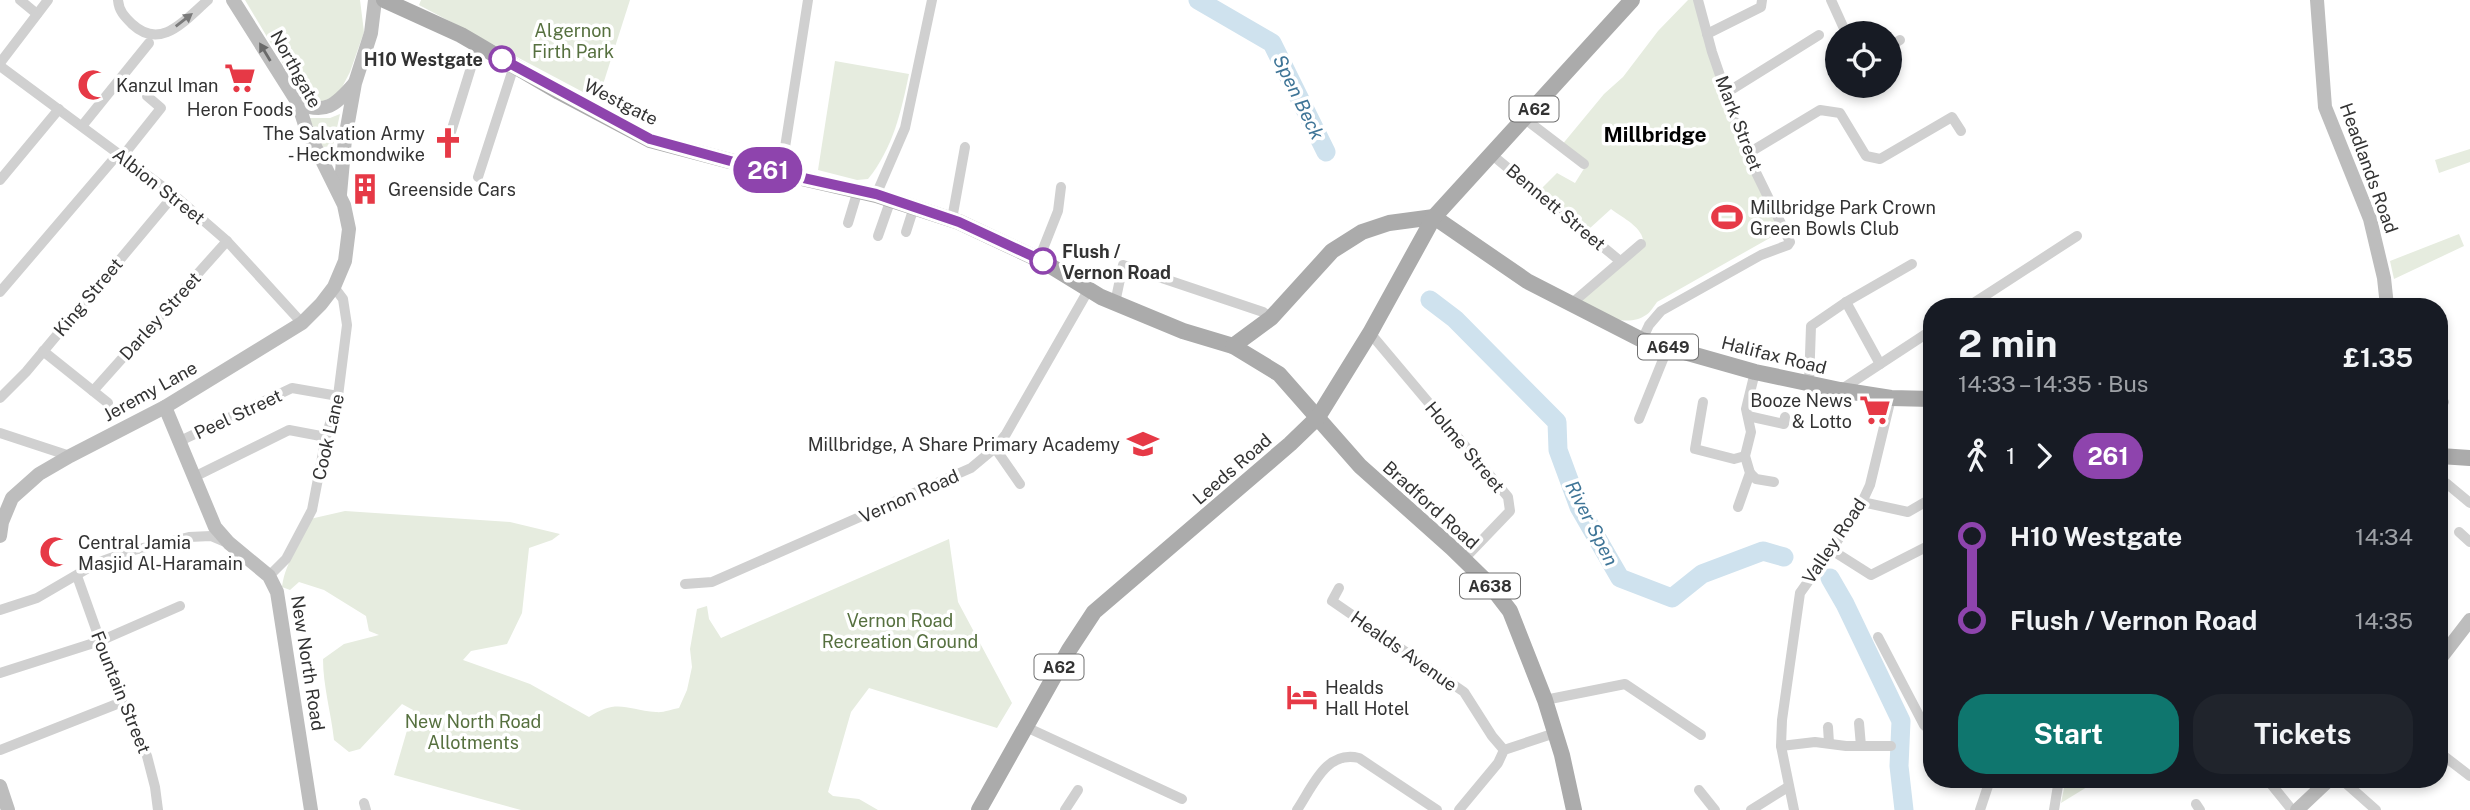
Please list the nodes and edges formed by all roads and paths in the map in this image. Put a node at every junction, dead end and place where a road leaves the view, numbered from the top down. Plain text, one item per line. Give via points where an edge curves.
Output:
1 (20, 0) edge
2 (48, 0) edge
3 (208, 0) edge
4 (233, 0) edge
5 (375, 0) edge
6 (384, 0) edge
7 (808, 0) edge
8 (932, 0) edge
9 (1632, 0) edge
10 (1698, 0) edge
11 (1762, 0) edge
12 (1831, 0) edge
13 (2318, 0) edge
14 (119, 5) edge
15 (37, 14) junction
16 (1841, 21) edge
17 (1707, 34) junction
18 (1819, 35) dead end
19 (149, 43) dead end
20 (478, 45) junction
21 (0, 65) edge
22 (514, 66) junction
23 (355, 83) junction
24 (1726, 93) junction
25 (147, 96) dead end
26 (298, 103) junction
27 (60, 109) junction
28 (1525, 119) junction
29 (82, 126) junction
30 (1961, 131) dead end
31 (451, 132) dead end
32 (965, 146) dead end
33 (1492, 154) junction
34 (1747, 154) junction
35 (120, 156) junction
36 (1584, 164) dead end
37 (781, 173) junction
38 (478, 177) dead end
39 (0, 180) edge
40 (1061, 187) dead end
41 (858, 190) junction
42 (174, 195) junction
43 (340, 196) junction
44 (884, 197) junction
45 (914, 207) junction
46 (1434, 217) junction
47 (952, 219) junction
48 (848, 223) dead end
49 (906, 232) dead end
50 (878, 236) dead end
51 (2077, 236) dead end
52 (227, 241) junction
53 (1641, 244) dead end
54 (1039, 260) junction
55 (1620, 261) junction
56 (1912, 264) dead end
57 (334, 287) junction
58 (1089, 289) junction
59 (0, 292) edge
60 (1981, 298) edge
61 (2386, 298) edge
62 (1846, 302) junction
63 (1115, 303) junction
64 (1571, 303) junction
65 (1271, 318) junction
66 (302, 323) junction
67 (1370, 333) junction
68 (1923, 336) edge
69 (1642, 340) junction
70 (1233, 346) junction
71 (1668, 347) junction
72 (43, 351) junction
73 (1880, 364) junction
74 (1755, 372) junction
75 (1809, 384) junction
76 (1840, 390) junction
77 (93, 391) junction
78 (338, 396) junction
79 (0, 398) edge
80 (1891, 398) junction
81 (1923, 398) edge
82 (1703, 402) dead end
83 (108, 403) dead end
84 (165, 407) junction
85 (1748, 416) junction
86 (1318, 417) junction
87 (1785, 417) dead end
88 (1639, 419) dead end
89 (0, 433) edge
90 (326, 438) junction
91 (180, 441) junction
92 (995, 448) junction
93 (70, 456) junction
94 (1745, 456) junction
95 (2448, 457) edge
96 (2470, 458) edge
97 (1750, 473) junction
98 (194, 477) junction
99 (1774, 482) dead end
100 (1020, 484) dead end
101 (2448, 485) edge
102 (1862, 502) junction
103 (1923, 503) edge
104 (2470, 503) edge
105 (1738, 506) dead end
106 (2459, 532) dead end
107 (0, 536) edge
108 (2470, 542) edge
109 (229, 543) junction
110 (1830, 549) junction
111 (1923, 549) edge
112 (1463, 560) junction
113 (77, 576) junction
114 (270, 576) junction
115 (685, 584) dead end
116 (1339, 588) dead end
117 (180, 606) dead end
118 (0, 610) edge
119 (2470, 620) edge
120 (1878, 637) dead end
121 (100, 641) junction
122 (2448, 649) edge
123 (0, 673) edge
124 (1545, 700) junction
125 (122, 702) junction
126 (1859, 723) dead end
127 (1923, 723) edge
128 (1027, 727) junction
129 (1828, 727) dead end
130 (1555, 733) junction
131 (1701, 736) dead end
132 (1829, 743) junction
133 (1781, 746) junction
134 (1861, 746) junction
135 (1891, 746) dead end
136 (0, 750) edge
137 (1504, 750) junction
138 (2448, 759) edge
139 (2470, 776) edge
140 (0, 786) edge
141 (1788, 787) junction
142 (1987, 788) edge
143 (2058, 788) edge
144 (2274, 788) edge
145 (2317, 788) edge
146 (2351, 788) edge
147 (1700, 789) dead end
148 (1078, 790) dead end
149 (1182, 799) dead end
150 (8, 810) edge
151 (158, 810) edge
152 (311, 810) edge
153 (979, 810) edge
154 (1065, 810) edge
155 (1297, 810) edge
156 (1437, 810) edge
157 (1460, 810) edge
158 (1574, 810) edge
159 (1716, 810) edge
160 (1751, 810) edge
161 (1794, 810) edge
162 (1980, 810) edge
163 (2054, 810) edge
164 (2292, 810) edge
165 (2298, 810) edge
166 (2376, 810) edge

1 - 15 street
2 - 15 street
14 -> 3 street via 141,32 152,36 178,26
26 -> 4 main road, Northgate
5 - 23 main road via 372,33
6 - 20 main road, Westgate / A638
7 - 37 street
8 - 44 street via 905,128
9 - 28 main road, A62
10 - 17 street, Mark Street
11 - 17 street via 1761,6
12 - 16 street
13 - 61 main road, Headlands Road via 2325,107 2370,219
15 - 21 street
17 - 24 street, Mark Street
18 - 24 street
19 - 29 street
20 - 22 main road, Westgate / A638
20 - 31 street
21 - 27 street, Albion Street
22 - 37 main road, Westgate / A638 via 650,139
22 - 38 street
23 - 26 main road via 324,109
23 - 43 main road
24 - 34 street, Mark Street
25 - 35 street via 161,108
26 - 43 main road, Northgate
27 - 29 street, Albion Street
27 - 39 street
28 - 33 main road, A62
28 - 36 street
29 - 35 street, Albion Street
30 - 34 street via 1952,117 1880,159 1866,156 1840,113 1820,110
32 - 47 street
33 - 46 main road, A62
33 - 55 street, Bennett Street
34 - 69 street, Mark Street via 1790,242 1661,311
35 - 42 street, Albion Street
35 - 59 street
37 - 41 main road, Westgate / A638
40 - 54 street via 1058,211
41 - 44 main road, A638
41 - 48 street
42 - 52 street, Albion Street
42 - 72 street, King Street
43 - 57 main road via 348,229 345,261
44 - 45 main road, A638
44 - 50 street
45 - 47 main road, A638
45 - 49 street
46 - 64 main road, Halifax Road / A649 via 1527,281
46 - 65 main road via 1362,232 1332,251
46 - 67 main road, Leeds Road / A62
47 - 54 main road, A638
51 - 60 street
52 - 66 street, Albion Street
52 - 77 street, Darley Street
53 - 55 street
54 - 58 main road, A638
55 - 64 street
56 - 62 street
57 - 66 main road, Jeremy Lane
57 - 78 street, Cook Lane via 342,299 347,325
58 - 63 main road, A638
58 - 92 street, Vernon Road
62 - 73 street
62 - 75 street via 1811,326
63 - 65 street via 1123,265
63 - 70 main road, A638
64 - 69 main road, Halifax Road / A649
65 - 70 main road
66 - 84 main road, Jeremy Lane
67 - 86 main road, Leeds Road / A62
67 - 112 street, Holme Street via 1508,497 1510,511
68 - 73 street
69 - 71 main road, Halifax Road / A649
70 - 86 main road, Bradford Road / A638 via 1279,374
71 - 74 main road, Halifax Road / A649
71 - 88 street
72 - 77 street
72 - 79 street, King Street
73 - 76 street
74 - 75 main road, Halifax Road / A649
74 - 85 street
75 - 76 main road, Halifax Road / A649
76 - 80 main road, Halifax Road / A649
77 - 83 street
78 - 90 street, Cook Lane
78 - 91 street, Peel Street via 292,388
80 - 81 main road, Halifax Road / A649
80 - 102 street, Valley Road
82 - 94 street via 1692,452 1734,459
84 - 91 main road
84 - 93 main road, Jeremy Lane
85 - 87 street via 1784,424
85 - 94 street via 1751,432
86 - 112 main road, Bradford Road / A638 via 1360,466
86 - 128 main road, Leeds Road / A62 via 1094,612
89 - 93 street
90 - 98 street via 289,430
90 - 114 street, Cook Lane via 312,510 286,559
91 - 98 main road
92 - 100 street
92 - 115 street, Vernon Road via 968,470 893,504 712,582
93 - 107 main road, Jeremy Lane via 39,474 12,498
94 - 97 street
95 - 96 main road
97 - 99 street via 1756,479
97 - 105 street
98 - 109 main road via 215,527
101 - 104 street
102 - 103 street via 1908,512
102 - 110 street, Valley Road
106 - 108 street
109 - 113 street via 211,536 189,537 130,551
109 - 114 main road
110 - 111 street via 1871,575
110 - 133 street, Valley Road via 1800,593
112 - 124 main road, Bradford Road / A638 via 1510,611
113 - 118 street via 37,598
113 - 121 street, Fountain Street
114 - 152 main road, New North Road via 281,609
116 - 137 street, Healds Avenue via 1332,601 1464,692
117 - 121 street
119 - 122 main road
120 - 127 street
121 - 123 street
121 - 125 street, Fountain Street
124 - 130 main road, Bradford Road / A638
124 - 131 street via 1625,684
125 - 136 street
125 - 151 street, Fountain Street via 147,756
126 - 134 street
128 - 149 street
128 - 153 main road, Leeds Road / A62
129 - 132 street
130 - 137 street
130 - 158 main road, Bradford Road / A638
132 - 133 street
132 - 134 street
133 - 141 street, Valley Road
134 - 135 street
137 - 157 street
138 - 139 street
140 - 150 main road
141 - 160 street
141 - 161 street, Valley Road
142 - 162 street
143 - 163 street
144 - 164 street
145 - 165 main road
146 - 166 street
147 - 159 street
148 - 154 street
155 - 156 street via 1326,767 1347,755 1359,758

